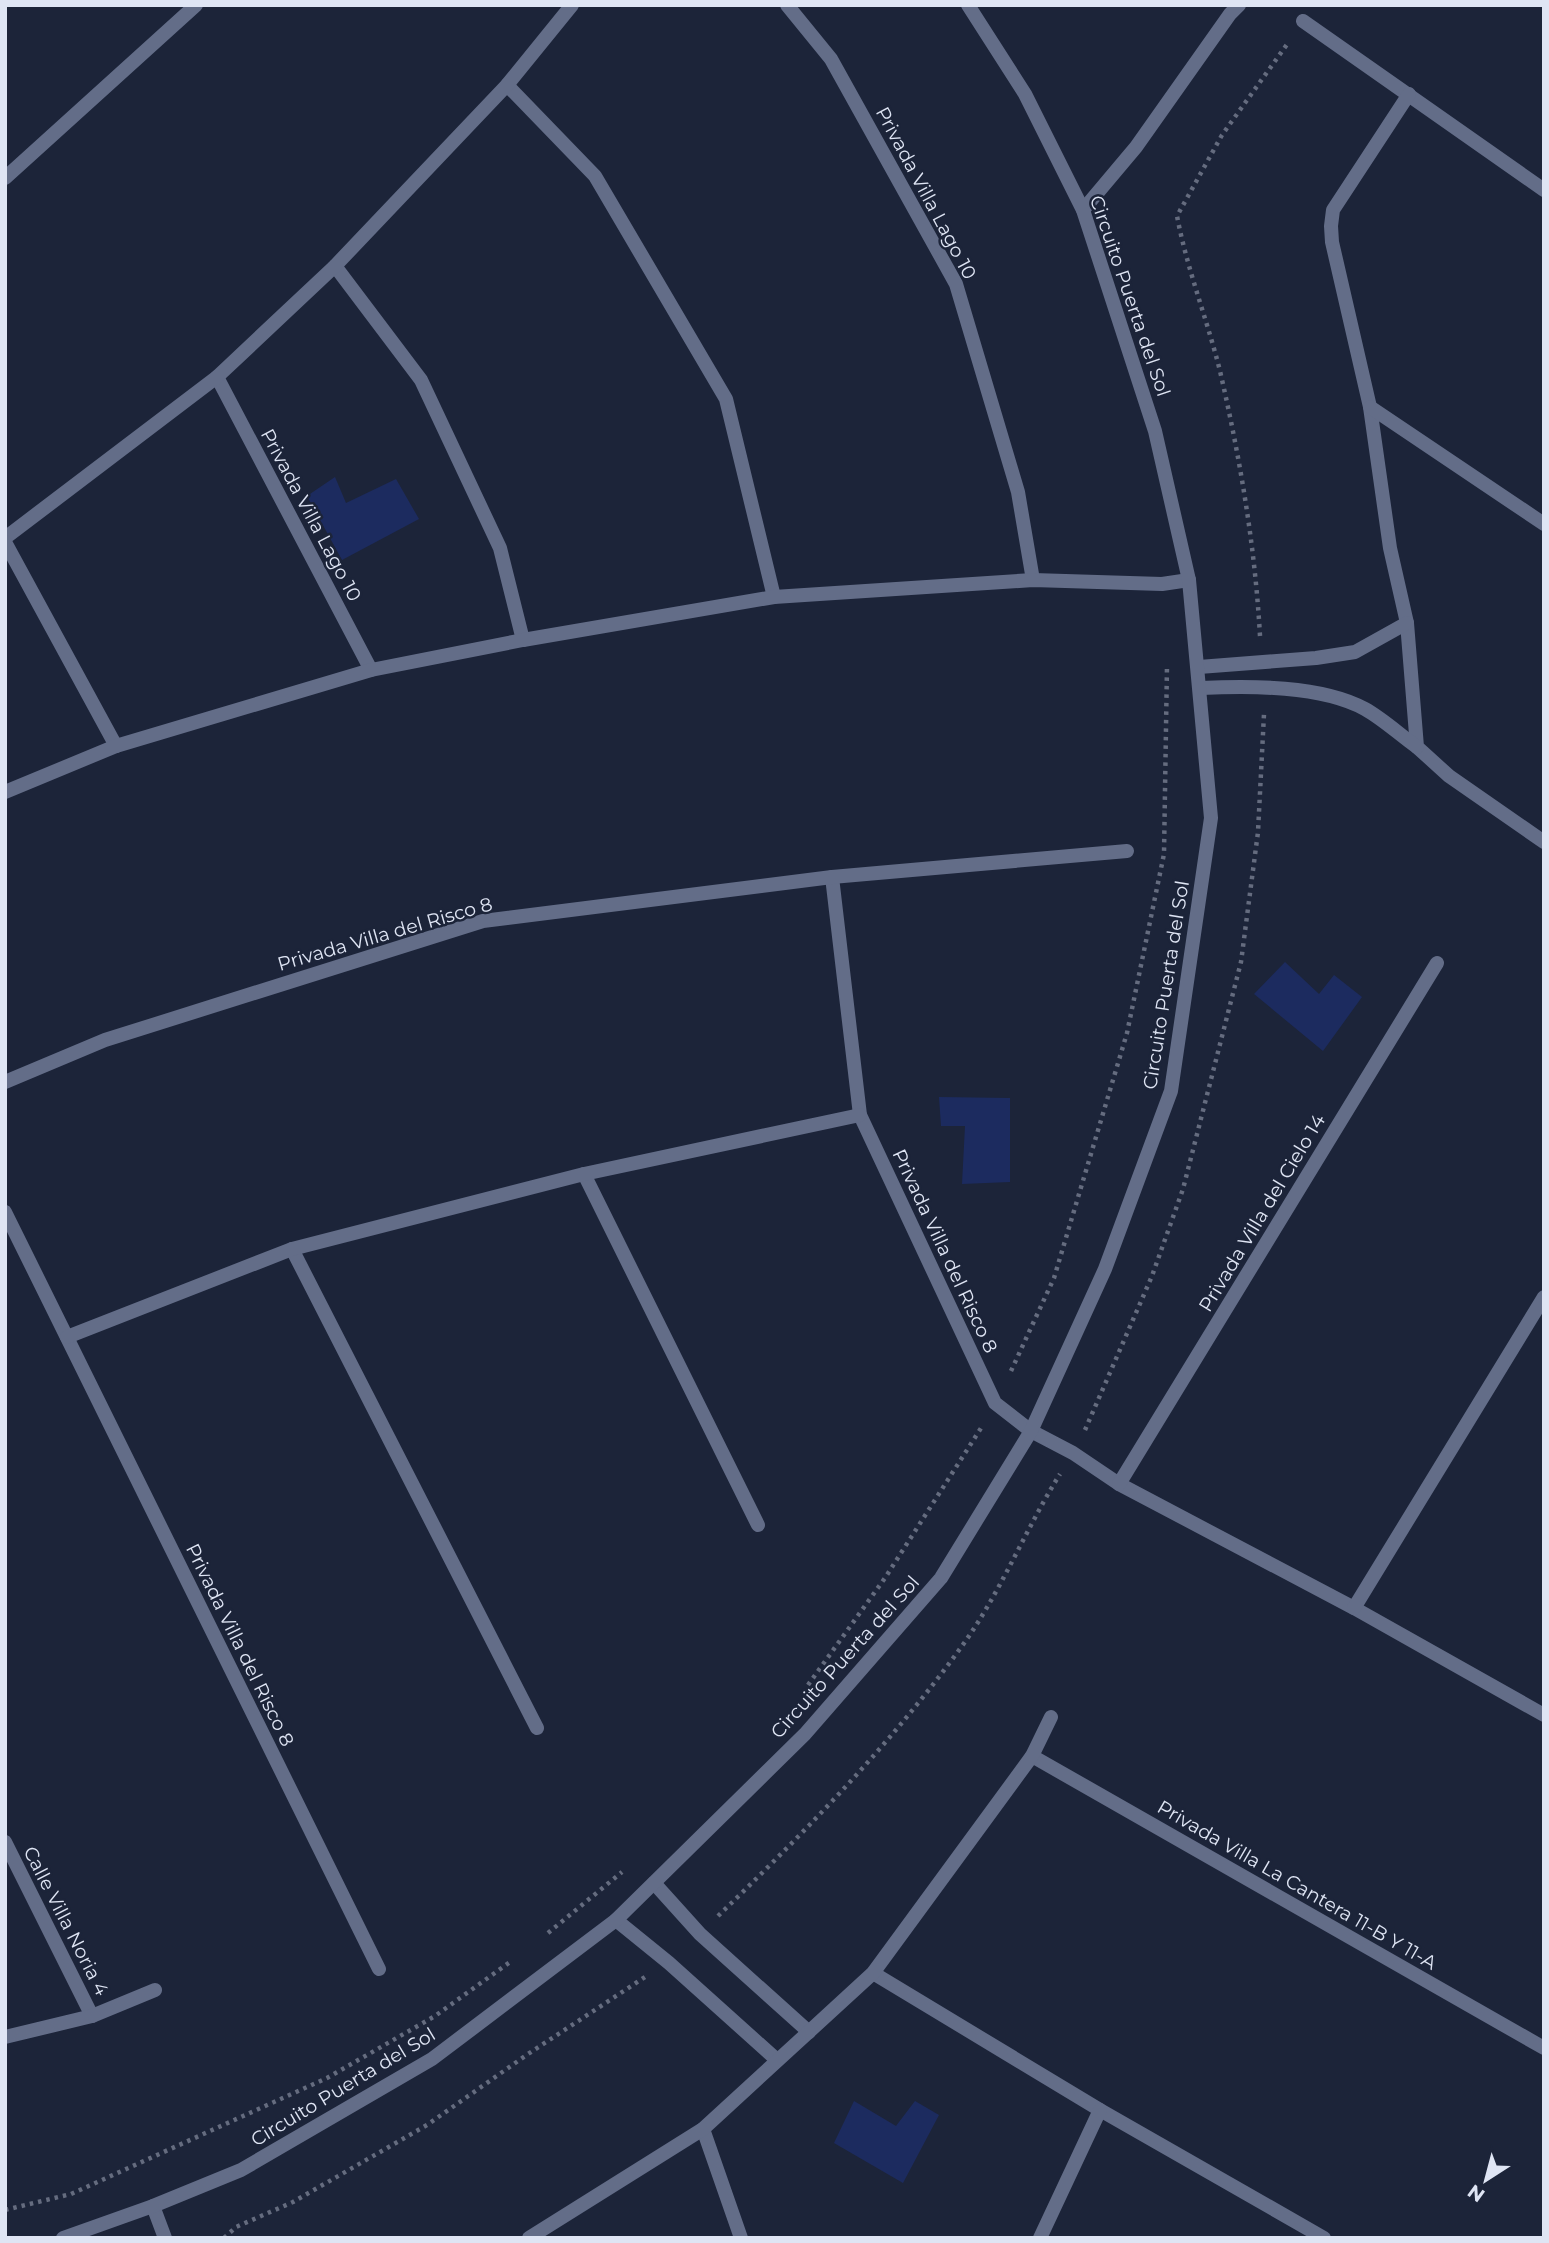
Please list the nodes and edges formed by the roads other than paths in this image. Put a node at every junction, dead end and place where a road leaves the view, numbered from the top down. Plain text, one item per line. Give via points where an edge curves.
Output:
1 (196, 5) edge
2 (572, 5) edge
3 (787, 5) edge
4 (968, 5) edge
5 (1239, 5) edge
6 (1303, 21) road end
7 (508, 85) junction
8 (1409, 94) junction
9 (5, 178) edge
10 (1544, 190) edge
11 (1083, 210) junction
12 (335, 266) junction
13 (217, 377) junction
14 (1370, 407) junction
15 (1544, 524) edge
16 (5, 540) edge
17 (1032, 580) junction
18 (1189, 580) junction
19 (774, 597) junction
20 (1406, 623) junction
21 (523, 640) junction
22 (1199, 667) junction
23 (371, 670) junction
24 (1201, 688) junction
25 (116, 746) junction
26 (1417, 747) junction
27 (5, 792) edge
28 (1544, 842) edge
29 (1127, 851) dead end
30 (832, 877) junction
31 (1437, 962) dead end
32 (5, 1082) edge
33 (860, 1115) junction
34 (584, 1174) junction
35 (5, 1212) edge
36 (292, 1249) junction
37 (1544, 1297) edge
38 (67, 1337) junction
39 (1031, 1431) junction
40 (1119, 1484) junction
41 (758, 1525) dead end
42 (1354, 1608) junction
43 (1544, 1715) edge
44 (1051, 1717) dead end
45 (537, 1728) dead end
46 (1032, 1756) junction
47 (5, 1842) edge
48 (654, 1883) junction
49 (616, 1920) junction
50 (379, 1969) dead end
51 (873, 1973) junction
52 (155, 1990) dead end
53 (92, 2016) junction
54 (809, 2032) junction
55 (5, 2038) edge
56 (1544, 2048) edge
57 (777, 2060) junction
58 (1100, 2110) junction
59 (703, 2129) junction
60 (153, 2206) junction
61 (64, 2238) edge
62 (165, 2238) edge
63 (529, 2238) edge
64 (741, 2238) edge
65 (1040, 2238) edge
66 (1324, 2238) edge

1 - 9 street
2 - 7 street
3 - 17 street, Privada Villa Lago 10 via 831,59 956,284 1018,492
4 - 11 street, Circuito Puerta del Sol via 1025,94
5 - 11 street via 1136,147
6 - 8 street
7 - 12 street
7 - 19 street via 595,176 726,399
8 - 10 street
8 - 14 street via 1333,210 1331,226
11 - 18 street, Circuito Puerta del Sol via 1155,431
12 - 13 street
12 - 21 street via 421,380 500,548
13 - 16 street
13 - 23 street, Privada Villa Lago 10
14 - 15 street
14 - 20 street
16 - 25 street
17 - 18 street via 1162,584
17 - 19 street
18 - 22 street, Circuito Puerta del Sol
19 - 21 street
20 - 22 street via 1355,652
20 - 26 street
21 - 23 street
22 - 24 street, Circuito Puerta del Sol
23 - 25 street
24 - 26 street via 1264,686 1335,698 1364,709
24 - 39 street, Circuito Puerta del Sol via 1211,818 1171,1091 1105,1269
25 - 27 street
26 - 28 street via 1449,776
29 - 30 street, Privada Villa del Risco 8
30 - 32 street, Privada Villa del Risco 8 via 483,921 105,1040
30 - 33 street, Privada Villa del Risco 8
31 - 40 street, Privada Villa del Cielo 14
33 - 34 street
33 - 39 street, Privada Villa del Risco 8 via 995,1403
34 - 36 street
34 - 41 street
35 - 38 street, Privada Villa del Risco 8
36 - 38 street
36 - 45 street
37 - 42 street
38 - 50 street, Privada Villa del Risco 8
39 - 40 street
39 - 48 street, Circuito Puerta del Sol via 941,1578 805,1734
40 - 42 street
42 - 43 street
44 - 46 street
46 - 51 street
46 - 56 street, Privada Villa La Cantera 11-B Y 11-A
47 - 53 street, Calle Villa Noria 4
48 - 49 street, Circuito Puerta del Sol
48 - 54 street via 700,1934
49 - 57 street
49 - 60 street, Circuito Puerta del Sol via 432,2059 241,2171
51 - 54 street
51 - 58 street
52 - 53 street, Calle Villa Noria 4
53 - 55 street, Calle Villa Noria 4
54 - 57 street
57 - 59 street
58 - 65 street
58 - 66 street
59 - 63 street
59 - 64 street
60 - 61 street, Circuito Puerta del Sol
60 - 62 street

